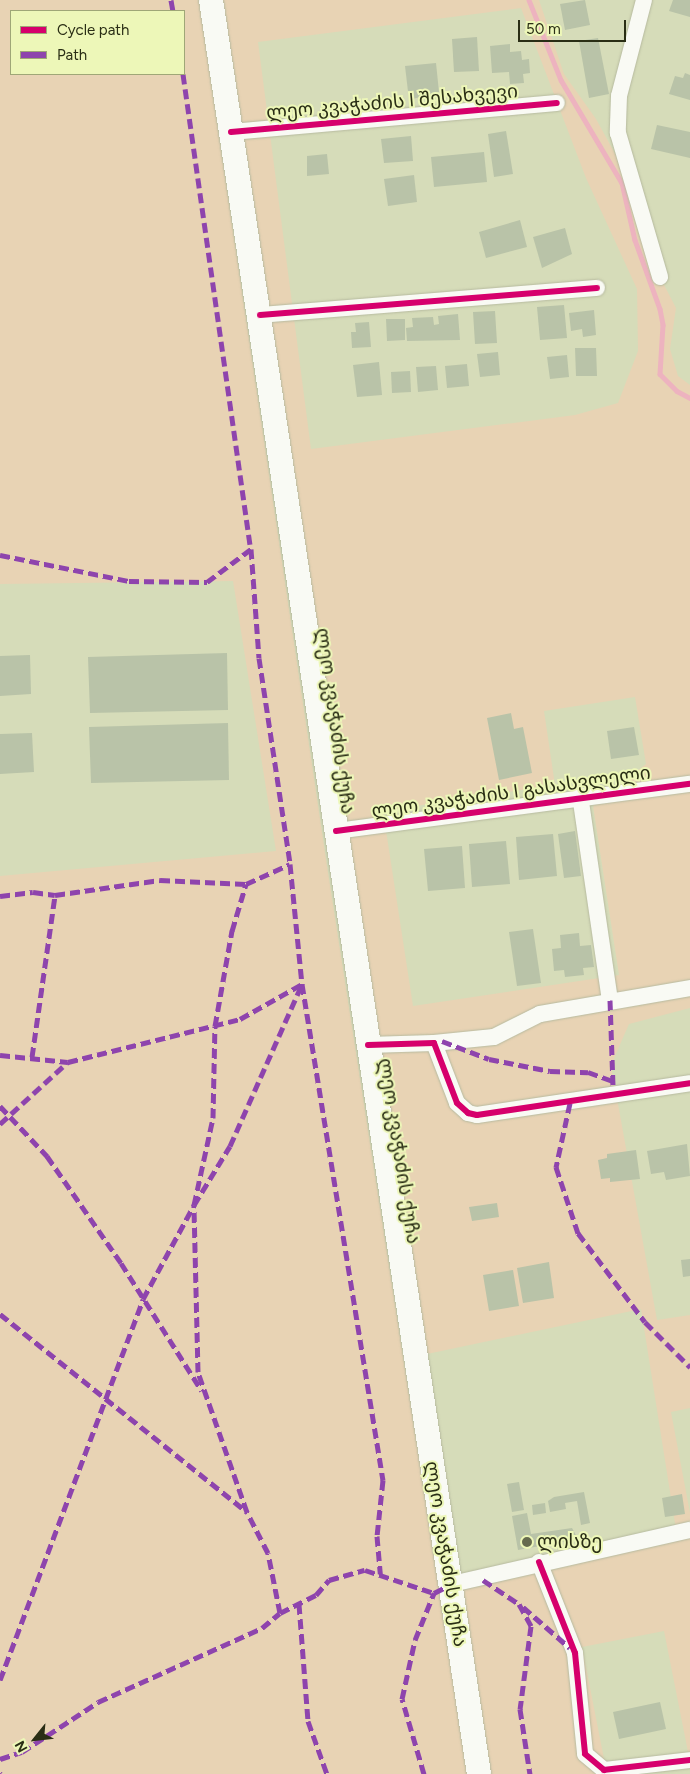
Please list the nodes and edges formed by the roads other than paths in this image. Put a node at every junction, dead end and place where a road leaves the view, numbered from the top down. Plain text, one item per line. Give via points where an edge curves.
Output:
1 (210, 0) edge
2 (644, 0) edge
3 (557, 103) dead end
4 (231, 132) junction
5 (660, 276) dead end
6 (597, 288) dead end
7 (260, 315) junction
8 (690, 784) edge
9 (580, 796) junction
10 (336, 831) junction
11 (690, 988) edge
12 (610, 1000) junction
13 (434, 1043) junction
14 (368, 1045) junction
15 (690, 1083) edge
16 (690, 1530) edge
17 (539, 1562) junction
18 (452, 1584) junction
19 (690, 1760) edge
20 (479, 1774) edge

1 - 4 main road, ლეო კვაჭაძის ქუჩა
2 - 5 street via 619,96 618,133
3 - 4 street, ლეო კვაჭაძის I შესახვევი
4 - 7 main road, ლეო კვაჭაძის ქუჩა
6 - 7 street
7 - 10 main road, ლეო კვაჭაძის ქუჩა
8 - 9 street, ლეო კვაჭაძის I გასასვლელი
9 - 10 street, ლეო კვაჭაძის I გასასვლელი
9 - 12 street
10 - 14 main road, ლეო კვაჭაძის ქუჩა
11 - 12 street
12 - 13 street via 540,1014 494,1037
13 - 14 street
13 - 15 street via 457,1103 468,1113 476,1115
14 - 18 main road, ლეო კვაჭაძის ქუჩა
16 - 17 street
17 - 18 street via 501,1570 483,1580
17 - 19 street via 575,1653 585,1754 604,1770
18 - 20 main road, ლეო კვაჭაძის ქუჩა

